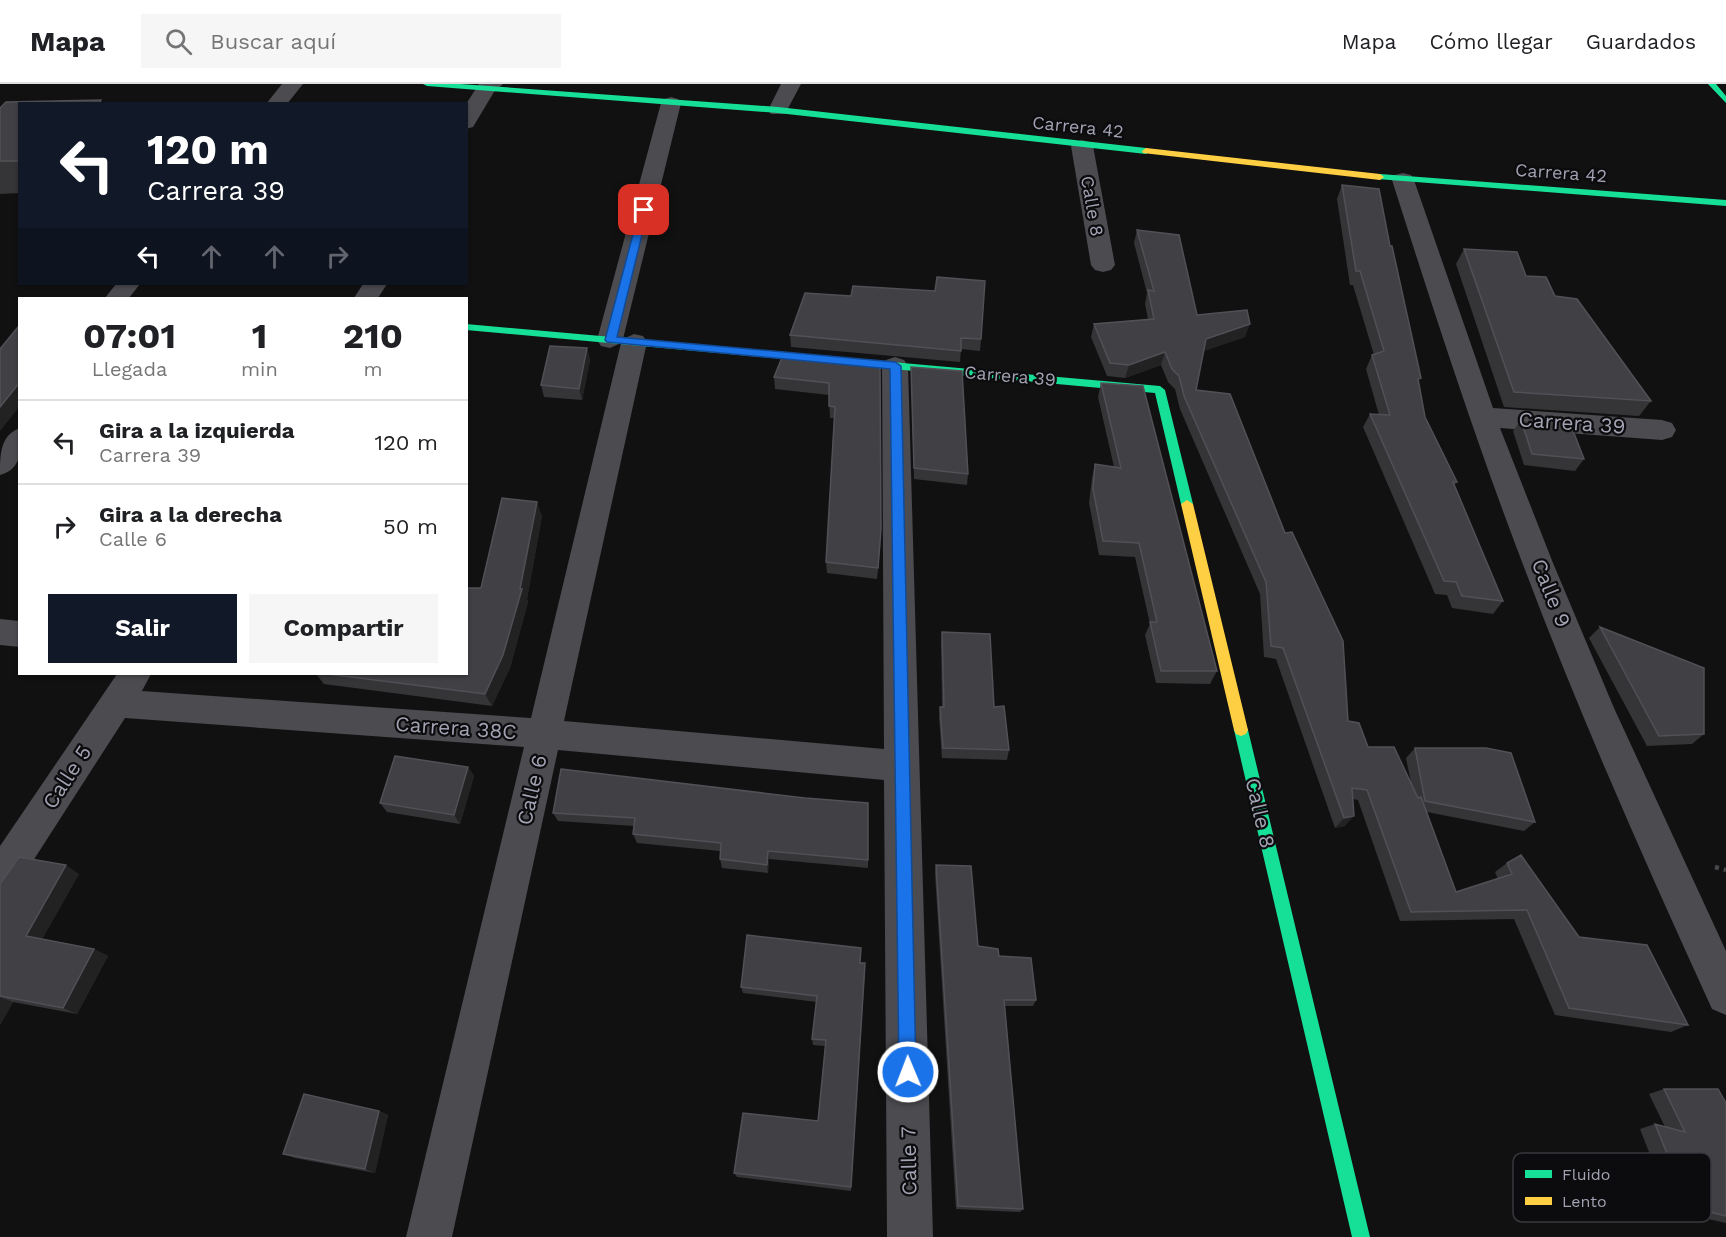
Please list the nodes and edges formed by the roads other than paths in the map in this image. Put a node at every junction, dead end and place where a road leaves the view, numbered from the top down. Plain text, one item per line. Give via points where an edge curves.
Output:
1 (293, 84) edge
2 (427, 84) edge
3 (791, 84) edge
4 (1712, 84) edge
5 (489, 86) edge
6 (1726, 101) edge
7 (278, 102) edge
8 (671, 103) junction
9 (778, 110) junction
10 (468, 120) edge
11 (1082, 146) junction
12 (1403, 180) junction
13 (1726, 203) edge
14 (1103, 266) dead end
15 (468, 327) edge
16 (622, 341) junction
17 (895, 366) junction
18 (1160, 390) joint
19 (1482, 417) junction
20 (1662, 430) dead end
21 (18, 441) edge
22 (0, 465) edge
23 (0, 633) edge
24 (18, 634) edge
25 (134, 675) edge
26 (116, 703) junction
27 (545, 734) junction
28 (903, 766) junction
29 (0, 879) edge
30 (1726, 995) edge
31 (429, 1237) edge
32 (910, 1237) edge
33 (1360, 1237) edge

1 - 7 street
2 - 5 street, Carrera 42
3 - 9 street
4 - 6 street
5 - 8 street, Carrera 42
5 - 10 street
8 - 9 street, Carrera 42
8 - 16 street, Calle 6
9 - 11 street, Carrera 42
11 - 12 street, Carrera 42
11 - 14 street, Calle 8
12 - 13 street, Carrera 42
12 - 19 street, Calle 9
15 - 16 street, Carrera 39
16 - 17 street, Carrera 39
16 - 27 street, Calle 6
17 - 18 street, Carrera 39
17 - 28 street, Calle 7
18 - 33 street, Calle 8
19 - 20 street, Carrera 39
19 - 30 street, Calle 9 via 1576,654
21 - 22 street
23 - 24 street
25 - 26 street, Calle 5
26 - 27 street, Carrera 38C
26 - 29 street, Calle 5
27 - 28 street, Carrera 38C
27 - 31 street, Calle 6
28 - 32 street, Calle 7

